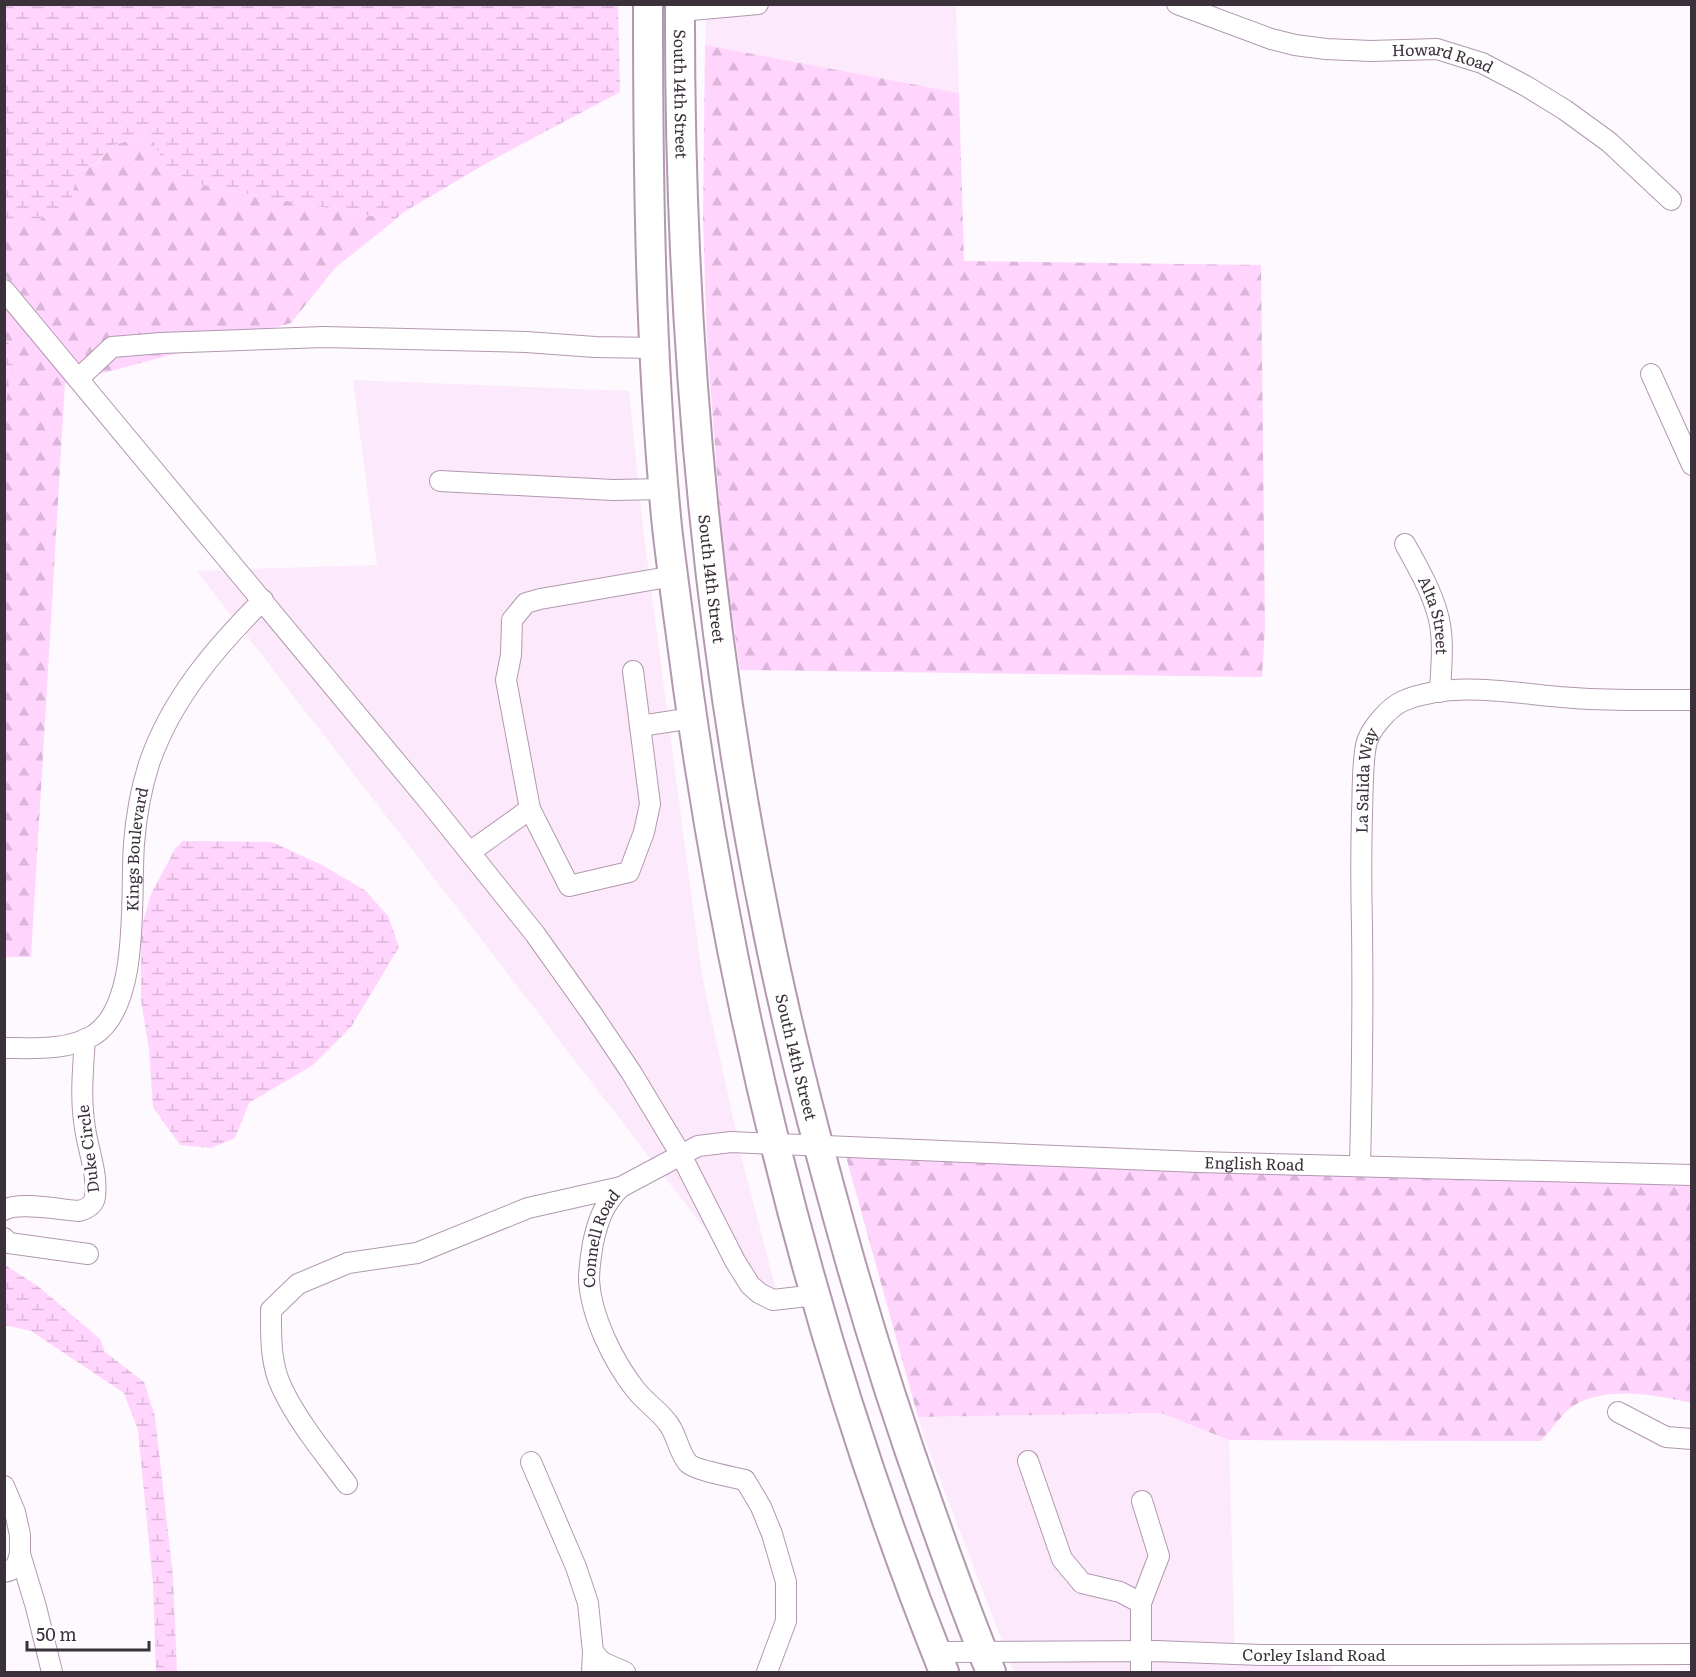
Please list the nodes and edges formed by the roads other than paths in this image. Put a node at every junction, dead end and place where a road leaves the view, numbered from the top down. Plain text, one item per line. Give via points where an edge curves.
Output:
1 (648, 4) edge
2 (758, 4) edge
3 (1177, 4) edge
4 (680, 8) edge
5 (1671, 200) dead end
6 (4, 290) edge
7 (655, 348) junction
8 (1651, 374) dead end
9 (78, 379) junction
10 (694, 395) junction
11 (1692, 465) edge
12 (440, 482) dead end
13 (664, 489) junction
14 (1405, 544) dead end
15 (674, 576) junction
16 (263, 600) junction
17 (633, 671) dead end
18 (1440, 692) junction
19 (1692, 700) edge
20 (693, 718) junction
21 (640, 726) junction
22 (531, 809) junction
23 (470, 852) junction
24 (85, 1039) junction
25 (4, 1048) edge
26 (775, 1143) junction
27 (817, 1144) junction
28 (681, 1155) junction
29 (1360, 1166) junction
30 (1692, 1175) edge
31 (621, 1187) junction
32 (4, 1210) edge
33 (4, 1238) edge
34 (88, 1254) dead end
35 (816, 1295) junction
36 (1618, 1412) dead end
37 (1692, 1439) edge
38 (1028, 1461) dead end
39 (531, 1462) dead end
40 (347, 1484) dead end
41 (4, 1486) edge
42 (1142, 1501) dead end
43 (21, 1554) junction
44 (4, 1572) edge
45 (1141, 1603) junction
46 (1140, 1651) junction
47 (593, 1652) junction
48 (1692, 1654) edge
49 (940, 1662) edge
50 (987, 1662) edge
51 (1277, 1664) edge
52 (52, 1672) edge
53 (592, 1672) edge
54 (625, 1672) edge
55 (768, 1672) edge
56 (1141, 1672) edge

1 - 7 highway, South 14th Street via 648,203
2 - 4 street
3 - 5 street, Howard Road via 1295,45 1371,51 1437,49 1482,63 1565,110 1609,142
4 - 10 highway, South 14th Street via 682,204
6 - 9 street
7 - 9 street via 324,337 161,343 112,347
7 - 10 highway via 668,352 679,364
7 - 13 highway, South 14th Street
8 - 11 street
9 - 16 street
10 - 27 highway, South 14th Street via 705,522 732,736 790,1038
12 - 13 street
13 - 15 highway, South 14th Street
14 - 18 street, Alta Street via 1438,614
15 - 20 highway, South 14th Street
15 - 22 street via 540,599 526,603 512,620 506,680
16 - 23 street
16 - 24 street, Kings Boulevard via 199,671 156,748 140,798 134,842 124,985 104,1026
17 - 21 street
18 - 19 street, La Salida Way via 1489,690 1574,698
18 - 29 street, La Salida Way via 1401,702 1366,743 1361,860
20 - 21 street
20 - 26 highway, South 14th Street via 723,905
21 - 22 street via 650,804 629,872 568,886
22 - 23 street
23 - 28 street via 592,1014
24 - 25 street, Kings Boulevard via 45,1048
24 - 32 street, Duke Circle via 81,1096 93,1170 93,1202 79,1211 21,1206
26 - 27 street, Connell Road
26 - 28 street, Connell Road via 712,1143
26 - 35 highway, South 14th Street
27 - 29 street, English Road
27 - 50 highway, South 14th Street via 884,1377
28 - 31 street, Connell Road
28 - 35 street via 750,1285 773,1300
29 - 30 street, English Road
31 - 40 street via 528,1208 417,1253 348,1263 298,1284 271,1310 271,1346 281,1386 312,1438
31 - 55 street, Connell Road via 602,1210 597,1225 590,1271 593,1303 604,1336 625,1376 669,1423 688,1463 745,1480 762,1507 786,1581 786,1621
33 - 34 street via 9,1243
35 - 49 highway, South 14th Street via 871,1474
36 - 37 street via 1666,1437
38 - 45 street via 1062,1558 1075,1575 1082,1583 1120,1592
39 - 47 street via 588,1603
41 - 43 street via 15,1512
42 - 45 street via 1159,1556
43 - 44 street via 17,1565
43 - 52 street
45 - 46 street
46 - 50 street, Corley Island Road
46 - 51 street, Corley Island Road
46 - 56 street
47 - 53 street
47 - 54 street via 602,1662
48 - 51 street, Corley Island Road
49 - 50 street, Corley Island Road

